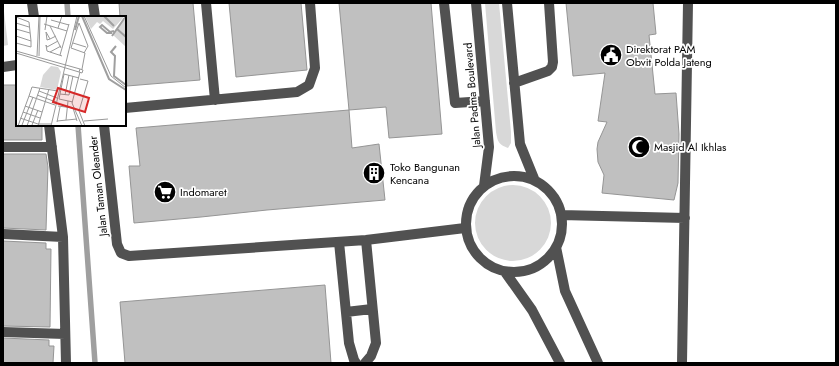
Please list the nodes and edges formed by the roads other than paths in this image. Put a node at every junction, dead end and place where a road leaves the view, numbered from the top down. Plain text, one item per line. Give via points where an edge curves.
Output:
1 (32, 3) edge
2 (93, 3) edge
3 (206, 3) edge
4 (310, 3) edge
5 (444, 3) edge
6 (476, 3) edge
7 (507, 3) edge
8 (549, 3) edge
9 (688, 3) edge
10 (34, 16) edge
11 (95, 16) edge
12 (16, 65) edge
13 (3, 67) edge
14 (514, 83) junction
15 (215, 100) junction
16 (485, 101) junction
17 (126, 108) edge
18 (49, 126) edge
19 (104, 126) edge
20 (3, 147) edge
21 (52, 147) junction
22 (535, 181) junction
23 (484, 186) junction
24 (561, 215) junction
25 (685, 218) junction
26 (465, 228) junction
27 (3, 234) edge
28 (63, 237) junction
29 (366, 240) junction
30 (339, 242) junction
31 (556, 247) junction
32 (505, 272) junction
33 (372, 309) junction
34 (346, 312) junction
35 (3, 332) edge
36 (65, 334) junction
37 (66, 363) edge
38 (356, 363) edge
39 (366, 363) edge
40 (560, 363) edge
41 (598, 363) edge
42 (682, 363) edge

1 - 10 street
2 - 11 street
3 - 15 street
4 - 15 street via 315,68 309,85 297,92
5 - 16 street via 455,103
6 - 16 street, Jalan Padma Boulevard
7 - 14 street
8 - 14 street via 552,67 548,71
9 - 25 street
12 - 13 street
14 - 22 street via 520,144
15 - 17 street
16 - 23 street, Jalan Padma Boulevard via 489,147
18 - 21 street
19 - 30 street, Jalan Taman Oleander via 117,244 122,253 129,256
20 - 21 street
21 - 28 street
22 - 23 street via 518,176 500,178
22 - 24 street via 552,195
23 - 26 street via 473,198 467,212
24 - 25 street
24 - 31 street via 561,231
25 - 42 street
26 - 29 street
26 - 32 street via 469,243 477,256 490,266
27 - 28 street
28 - 36 street
29 - 30 street
29 - 33 street
30 - 34 street
31 - 32 street via 547,259 534,268 520,272
31 - 41 street via 565,291
32 - 40 street via 532,310
33 - 34 street
33 - 39 street via 376,343
34 - 38 street
35 - 36 street
36 - 37 street

